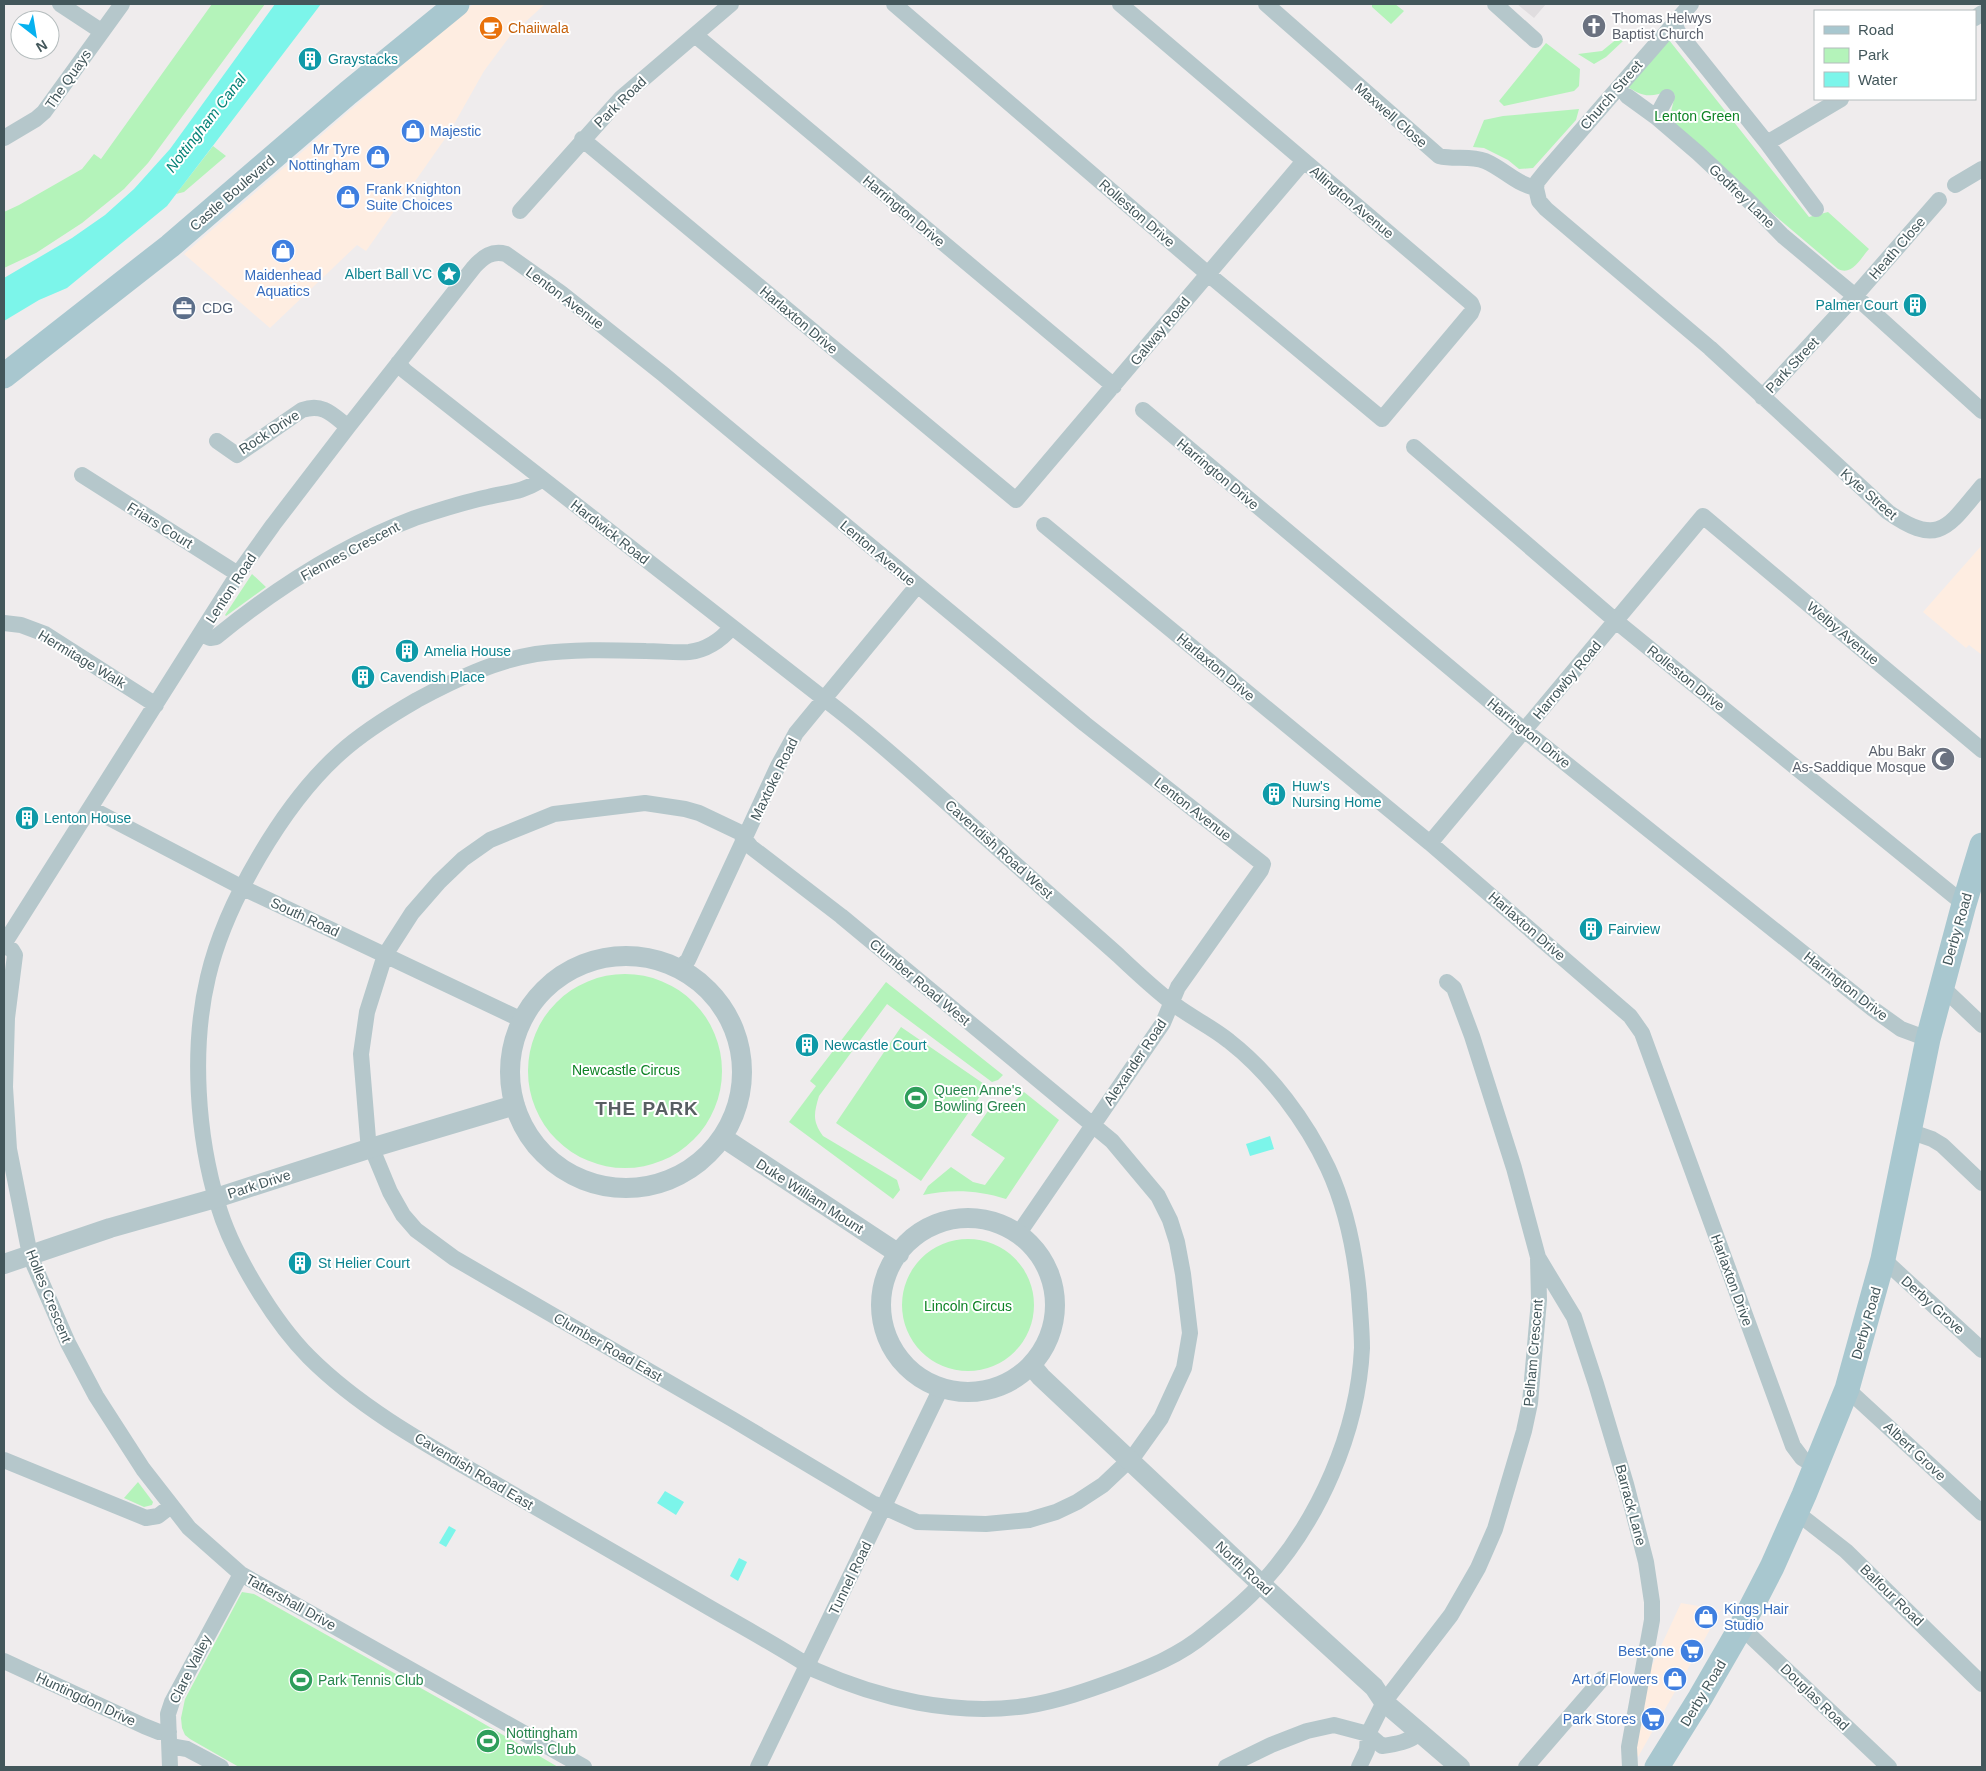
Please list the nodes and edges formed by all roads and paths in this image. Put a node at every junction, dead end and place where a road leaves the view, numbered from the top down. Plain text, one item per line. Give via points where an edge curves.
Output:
1 (60, 4) edge
2 (122, 4) edge
3 (457, 4) edge
4 (731, 4) edge
5 (894, 4) edge
6 (1120, 4) edge
7 (1266, 4) edge
8 (1495, 4) edge
9 (1691, 4) edge
10 (1674, 22) junction
11 (101, 31) junction
12 (694, 35) junction
13 (1535, 40) dead end
14 (1627, 96) dead end
15 (1667, 97) dead end
16 (1839, 100) edge
17 (1656, 117) junction
18 (4, 138) edge
19 (582, 140) junction
20 (1767, 143) junction
21 (1304, 161) junction
22 (1982, 169) edge
23 (1955, 185) dead end
24 (1536, 188) junction
25 (1939, 200) dead end
26 (1816, 209) dead end
27 (520, 211) dead end
28 (490, 254) joint
29 (1208, 274) junction
30 (1856, 296) junction
31 (398, 363) junction
32 (4, 376) edge
33 (1114, 386) junction
34 (1762, 397) junction
35 (1143, 410) dead end
36 (1982, 411) edge
37 (1382, 419) joint
38 (348, 427) junction
39 (217, 441) dead end
40 (1414, 447) dead end
41 (82, 475) dead end
42 (542, 480) junction
43 (1982, 486) edge
44 (1016, 500) joint
45 (1703, 516) joint
46 (1044, 525) dead end
47 (238, 574) junction
48 (917, 586) junction
49 (1617, 622) junction
50 (4, 623) edge
51 (732, 627) junction
52 (202, 634) junction
53 (824, 699) junction
54 (156, 704) junction
55 (1524, 730) junction
56 (1982, 750) edge
57 (90, 808) junction
58 (745, 841) junction
59 (1430, 843) junction
60 (1980, 859) edge
61 (1263, 864) joint
62 (243, 888) junction
63 (1964, 904) junction
64 (4, 945) edge
65 (385, 955) junction
66 (680, 968) junction
67 (1447, 982) dead end
68 (1941, 986) junction
69 (1171, 1002) junction
70 (522, 1020) junction
71 (1982, 1025) edge
72 (1928, 1040) junction
73 (515, 1105) junction
74 (1092, 1126) junction
75 (1909, 1131) junction
76 (722, 1137) junction
77 (372, 1148) junction
78 (1982, 1183) edge
79 (216, 1198) junction
80 (1019, 1233) junction
81 (899, 1254) junction
82 (31, 1255) junction
83 (1538, 1257) junction
84 (1883, 1260) junction
85 (4, 1264) edge
86 (1982, 1350) edge
87 (1031, 1366) junction
88 (941, 1388) junction
89 (1847, 1389) junction
90 (1129, 1459) junction
91 (4, 1460) edge
92 (1815, 1466) junction
93 (171, 1506) junction
94 (884, 1507) junction
95 (1796, 1512) junction
96 (1982, 1513) edge
97 (241, 1574) junction
98 (1261, 1584) junction
99 (1741, 1627) junction
100 (4, 1661) edge
101 (808, 1665) junction
102 (1602, 1679) dead end
103 (1982, 1684) edge
104 (1384, 1702) junction
105 (1420, 1733) junction
106 (1368, 1734) junction
107 (169, 1739) junction
108 (1662, 1765) edge
109 (170, 1767) edge
110 (221, 1767) edge
111 (584, 1767) edge
112 (758, 1767) edge
113 (1226, 1767) edge
114 (1359, 1767) edge
115 (1460, 1767) edge
116 (1526, 1767) edge
117 (1630, 1767) edge
118 (1889, 1767) edge

1 - 11 street
2 - 11 street, The Quays
3 - 32 main road, Castle Boulevard via 170,246
4 - 12 street, Park Road
5 - 29 street, Rolleston Drive
6 - 21 street, Allington Avenue
7 - 24 street, Maxwell Close via 1439,156 1485,161 1524,186
8 - 13 street
9 - 10 street, Church Street
10 - 20 street via 1678,32
10 - 24 street, Church Street via 1545,172
11 - 18 street, The Quays via 44,112
12 - 19 street, Park Road via 621,98
12 - 33 street, Harrington Drive
14 - 17 street, Godfrey Lane
15 - 17 street
16 - 20 street
17 - 30 street, Godfrey Lane via 1724,177 1783,236
19 - 27 street, Park Road
19 - 44 street, Harlaxton Drive
20 - 26 street
21 - 29 street, Galway Road
21 - 37 street, Allington Avenue via 1473,308
22 - 23 street
24 - 34 street, Park Street via 1539,201 1546,209 1703,342
25 - 30 street, Heath Close
28 - 31 street, Lenton Road via 474,267
28 - 48 street, Lenton Avenue via 506,254 561,293
29 - 33 street, Galway Road
29 - 37 street, Rolleston Drive
30 - 34 street, Park Street
30 - 36 street
31 - 38 street, Lenton Road
31 - 42 street, Hardwick Road
33 - 44 street, Galway Road
34 - 43 street, Kyte Street via 1906,525 1930,532 1938,530 1954,519
35 - 55 street, Harrington Drive
38 - 39 street, Rock Drive via 318,407 302,410 237,455
38 - 47 street, Lenton Road
40 - 49 street, Rolleston Drive
41 - 47 street, Friars Court
42 - 51 street, Hardwick Road
42 - 52 street, Fiennes Crescent via 526,489 451,507 380,533 258,603 216,637
45 - 49 street, Harrowby Road
45 - 56 street, Welby Avenue
46 - 59 street, Harlaxton Drive
47 - 52 street, Lenton Road
48 - 53 street, Maxtoke Road
48 - 61 street, Lenton Avenue
49 - 55 street, Harrowby Road
49 - 63 street, Rolleston Drive
50 - 54 street, Hermitage Walk via 45,634
51 - 53 street, Hardwick Road
51 - 62 street, Cavendish Road East via 712,645 691,652 590,649 531,655 460,678 415,701 340,753 306,788 275,830
52 - 54 street, Lenton Road
53 - 58 street, Maxtoke Road via 796,733
53 - 69 street, Cavendish Road West via 936,793
54 - 57 street, Lenton Road
55 - 59 street, Harrowby Road
55 - 72 street, Harrington Drive via 1873,1009 1901,1029
57 - 62 street, South Road
57 - 64 street, Lenton Road
58 - 65 street, Clumber Road West via 739,832 699,814 662,805 616,805 554,814 490,840 463,858 412,913
58 - 66 street, Maxtoke Road via 688,960
58 - 74 street, Clumber Road West via 841,916
59 - 92 street, Harlaxton Drive via 1615,1002 1638,1026 1792,1446
60 - 63 main road, Derby Road
61 - 69 street, Alexander Road
62 - 65 street, South Road
62 - 79 street, Cavendish Road East via 214,952 199,1037 202,1118
63 - 68 main road, Derby Road
64 - 82 street, Holles Crescent via 15,956 5,1066 9,1149
65 - 70 street, South Road
65 - 77 street, Clumber Road East via 367,1012 361,1054 368,1139
66 - 70 street via 635,956 605,958 568,971 544,990
66 - 76 street via 717,998 734,1026 741,1052 742,1081 736,1110
67 - 83 street, Pelham Crescent via 1454,988 1472,1036
68 - 71 street
68 - 72 main road, Derby Road
69 - 74 street, Alexander Road via 1162,1024
69 - 98 street, Cavendish Road West via 1234,1044 1292,1108 1329,1170 1342,1204 1356,1268 1362,1344 1350,1422 1319,1500
70 - 73 street via 513,1045 510,1070
72 - 75 main road, Derby Road
73 - 76 street via 533,1140 556,1165 606,1186 636,1187 666,1181 699,1163
73 - 77 street, Park Drive
74 - 80 street, Alexander Road
74 - 90 street, Clumber Road West via 1112,1141 1158,1196 1177,1242 1188,1314 1190,1333 1181,1376 1161,1418
75 - 78 street via 1942,1146
75 - 84 main road, Derby Road
76 - 81 street, Duke William Mount
77 - 79 street, Park Drive
77 - 94 street, Clumber Road East via 390,1192 404,1215 416,1230 454,1258
79 - 82 street, Park Drive via 110,1228
79 - 101 street, Cavendish Road East via 245,1266 282,1327 305,1354 350,1394 436,1450
80 - 81 street via 996,1222 970,1217 939,1222 919,1233
80 - 87 street via 1042,1257 1052,1280 1056,1309 1046,1346
81 - 88 street via 883,1283 884,1328 895,1353 909,1369
82 - 85 street, Park Drive
82 - 93 street, Holles Crescent via 68,1343 96,1396
83 - 104 street, Pelham Crescent via 1530,1404 1495,1529 1461,1599
83 - 117 street, Barrack Lane via 1574,1317 1626,1484 1649,1580 1652,1620 1629,1748
84 - 86 street, Derby Grove
84 - 89 main road, Derby Road
87 - 88 street via 994,1388 962,1392
87 - 90 street, North Road
88 - 94 street, Tunnel Road
89 - 92 main road, Derby Road
89 - 96 street, Albert Grove
90 - 94 street, Clumber Road East via 1103,1485 1077,1502 1029,1520 986,1524 917,1522
90 - 98 street, North Road
91 - 93 street via 146,1518 158,1516
92 - 95 main road, Derby Road
93 - 97 street, Tattershall Drive via 189,1528
94 - 101 street, Tunnel Road
95 - 99 main road, Derby Road
95 - 103 street, Balfour Road via 1846,1551
97 - 107 street, Clare Valley via 172,1702 168,1714
97 - 111 street, Tattershall Drive
98 - 101 street, Cavendish Road East via 1195,1642 1169,1658 1096,1688 1030,1705 972,1708 904,1700 862,1689
98 - 104 street, North Road via 1374,1687
99 - 108 main road, Derby Road
99 - 118 street, Douglas Road
100 - 107 street, Huntingdon Drive
101 - 112 street, Tunnel Road
102 - 116 street
104 - 105 street, North Road
104 - 106 street
105 - 106 street via 1401,1743 1382,1746
105 - 115 street, North Road
106 - 113 street via 1334,1725 1319,1728 1271,1745
106 - 114 street via 1367,1750
107 - 109 street, Clare Valley
107 - 110 street

